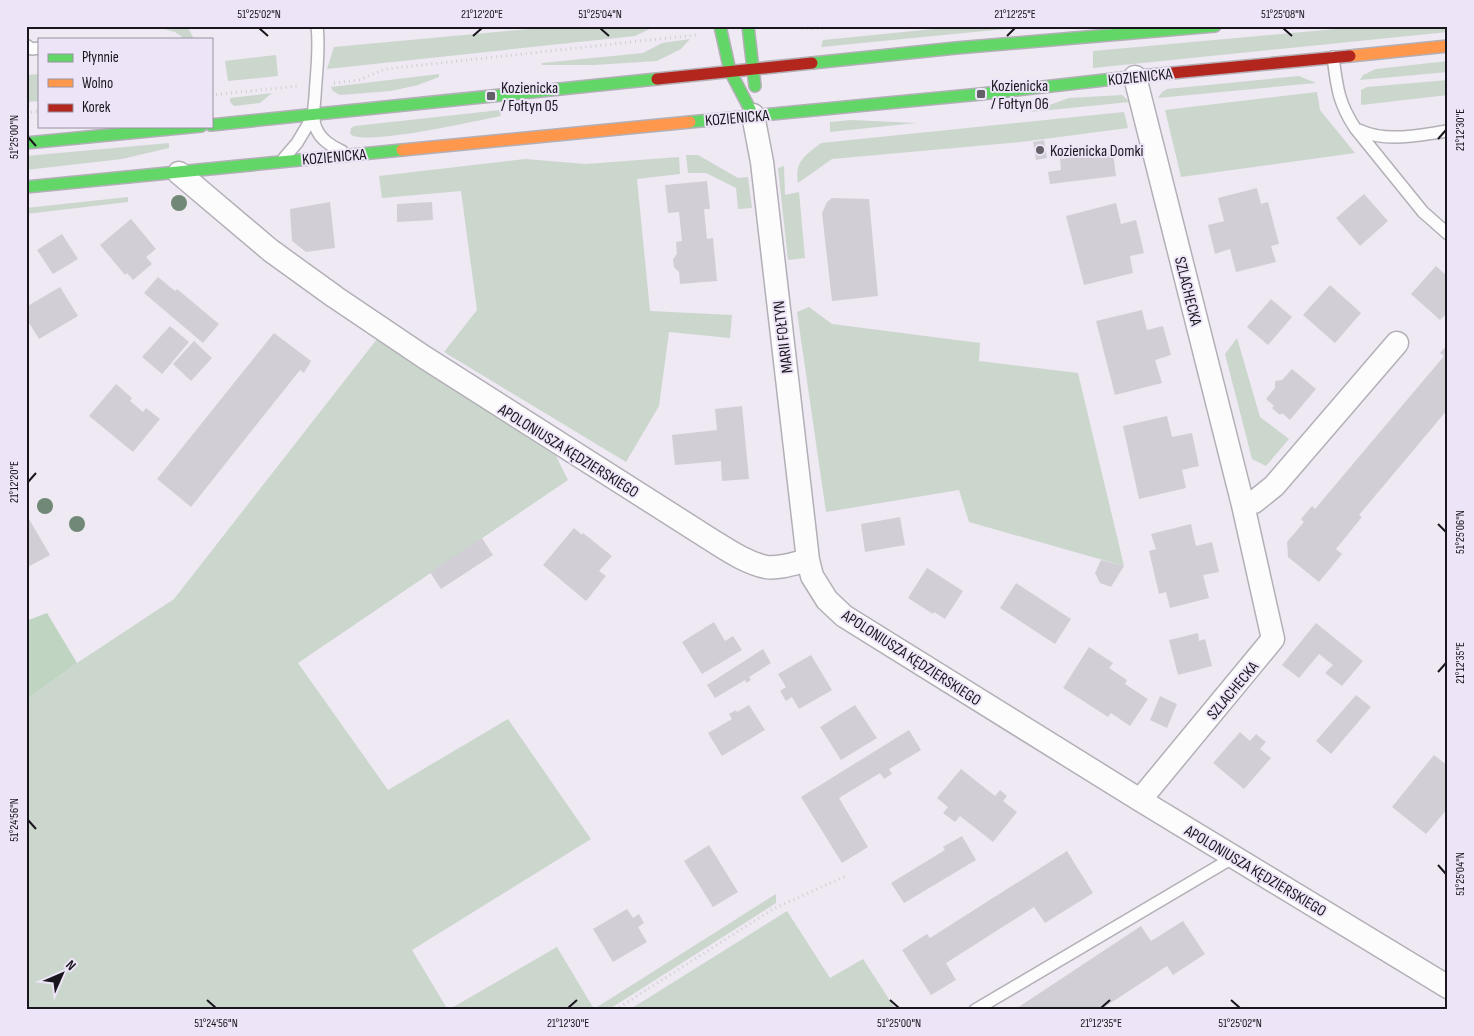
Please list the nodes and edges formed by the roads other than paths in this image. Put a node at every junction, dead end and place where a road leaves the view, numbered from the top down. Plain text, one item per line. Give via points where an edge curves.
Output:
1 (316, 26) edge
2 (748, 26) edge
3 (1215, 26) edge
4 (721, 31) edge
5 (26, 45) edge
6 (1448, 46) edge
7 (38, 48) edge
8 (711, 49) dead end
9 (1333, 57) junction
10 (693, 64) dead end
11 (754, 69) junction
12 (730, 71) junction
13 (671, 76) junction
14 (1135, 77) junction
15 (314, 114) junction
16 (753, 115) junction
17 (212, 125) edge
18 (183, 128) edge
19 (1355, 128) junction
20 (1448, 131) edge
21 (26, 143) edge
22 (353, 154) junction
23 (281, 161) junction
24 (179, 173) junction
25 (26, 187) edge
26 (1423, 212) junction
27 (1448, 226) edge
28 (1448, 234) edge
29 (1397, 343) dead end
30 (1243, 505) junction
31 (808, 560) junction
32 (1140, 800) junction
33 (1234, 857) junction
34 (1448, 987) edge
35 (975, 1010) edge

1 - 15 lane via 318,49
2 - 11 main road, MARII FOŁTYN
3 - 11 main road
4 - 8 main road
4 - 12 main road, MARII FOŁTYN
5 - 7 lane
6 - 9 main road, KOZIENICKA
9 - 14 main road, KOZIENICKA
9 - 19 lane via 1339,98
10 - 13 main road
11 - 12 main road
11 - 16 main road, MARII FOŁTYN
12 - 13 main road
12 - 16 main road, MARII FOŁTYN
13 - 15 main road
14 - 16 main road, KOZIENICKA
14 - 30 street, SZLACHECKA
15 - 17 main road
15 - 22 lane via 315,127 321,137 340,150
15 - 23 lane via 297,143
16 - 22 main road, KOZIENICKA
16 - 31 street, MARII FOŁTYN via 762,162
18 - 21 main road
19 - 20 lane via 1370,135 1390,138
19 - 26 lane
22 - 23 main road, KOZIENICKA
23 - 24 main road, KOZIENICKA
24 - 25 main road, KOZIENICKA
24 - 31 street, APOLONIUSZA KĘDZIERSKIEGO via 270,250 335,297 713,541 766,567
26 - 27 lane
26 - 28 lane
29 - 30 street via 1274,486 1254,502
30 - 32 street, SZLACHECKA via 1273,639
31 - 32 street, APOLONIUSZA KĘDZIERSKIEGO via 812,576 827,600 844,616
32 - 33 street, APOLONIUSZA KĘDZIERSKIEGO
33 - 34 street, APOLONIUSZA KĘDZIERSKIEGO
33 - 35 lane

